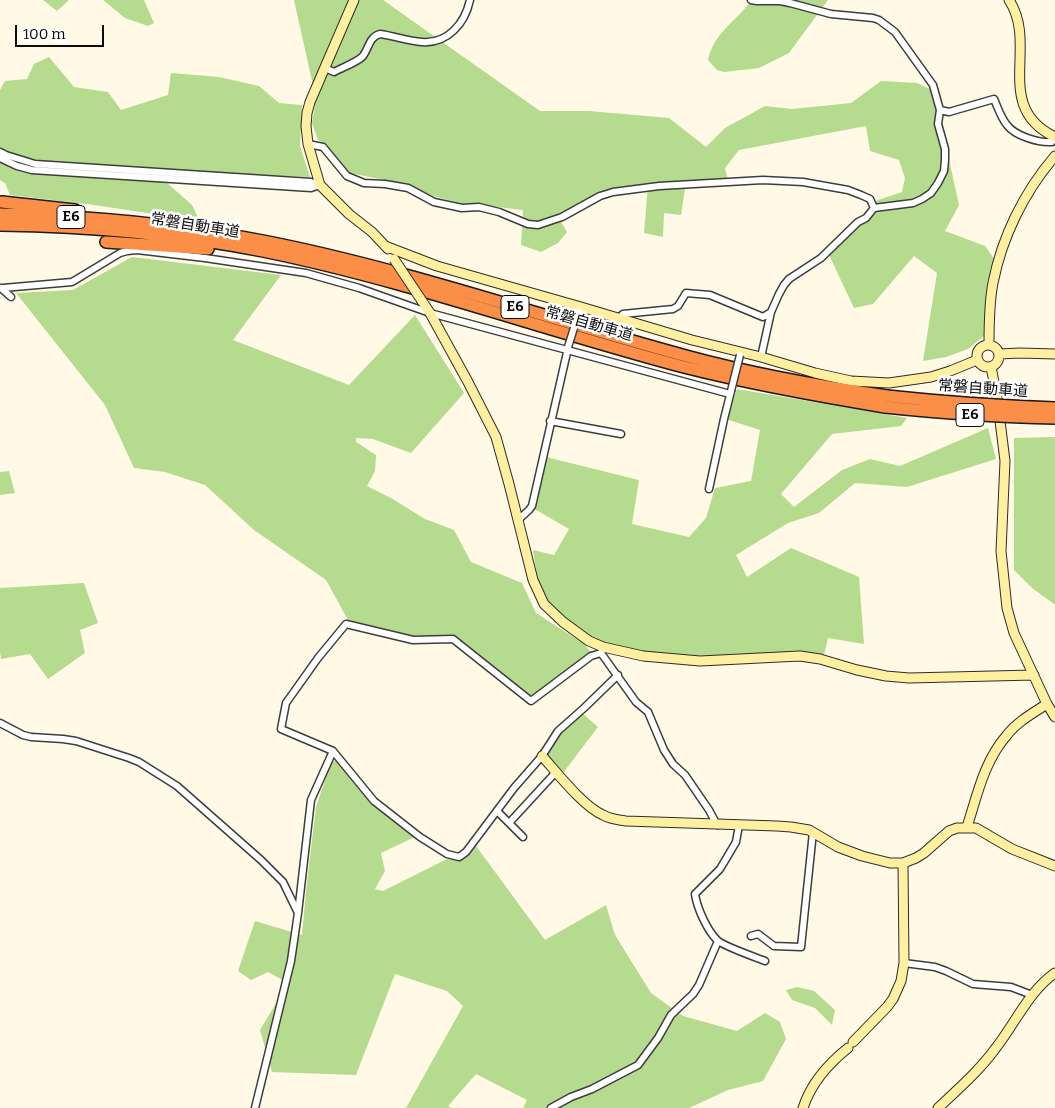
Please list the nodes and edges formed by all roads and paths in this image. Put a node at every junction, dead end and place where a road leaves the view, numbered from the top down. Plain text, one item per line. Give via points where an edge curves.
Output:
1 (354, 0) edge
2 (470, 0) edge
3 (751, 0) edge
4 (1010, 0) edge
5 (325, 68) junction
6 (940, 110) junction
7 (1055, 137) edge
8 (308, 144) junction
9 (0, 152) edge
10 (1055, 156) edge
11 (0, 158) edge
12 (320, 185) junction
13 (2, 202) dead end
14 (874, 208) junction
15 (0, 214) edge
16 (143, 222) junction
17 (0, 225) edge
18 (106, 242) dead end
19 (385, 246) junction
20 (302, 260) junction
21 (1, 288) edge
22 (11, 297) dead end
23 (580, 310) junction
24 (430, 312) junction
25 (771, 312) junction
26 (619, 318) junction
27 (989, 344) junction
28 (568, 349) junction
29 (741, 353) junction
30 (999, 354) junction
31 (1055, 354) edge
32 (761, 357) junction
33 (977, 360) junction
34 (991, 367) junction
35 (731, 393) junction
36 (886, 402) junction
37 (1055, 408) edge
38 (1055, 418) edge
39 (550, 421) junction
40 (621, 434) dead end
41 (710, 490) dead end
42 (518, 520) junction
43 (602, 650) junction
44 (618, 675) junction
45 (1034, 675) junction
46 (1051, 704) edge
47 (1055, 716) edge
48 (0, 722) edge
49 (333, 751) junction
50 (542, 756) junction
51 (556, 772) junction
52 (497, 812) junction
53 (509, 823) junction
54 (717, 824) junction
55 (739, 825) junction
56 (967, 828) junction
57 (813, 832) junction
58 (523, 836) dead end
59 (903, 863) junction
60 (1055, 866) edge
61 (298, 913) junction
62 (750, 936) dead end
63 (718, 941) junction
64 (765, 961) dead end
65 (904, 963) junction
66 (1055, 972) edge
67 (1032, 995) junction
68 (255, 1108) edge
69 (551, 1108) edge
70 (803, 1108) edge
71 (938, 1108) edge

1 - 5 street
2 - 5 street via 462,22 441,39 424,42 380,34 372,40 362,57 334,72
3 - 6 street via 790,3 831,14 879,20 895,32 933,85
4 - 7 street via 1020,30 1021,99 1038,127
5 - 8 street via 307,112
6 - 7 street via 949,112 994,100 1007,126 1014,132 1047,142 1052,142
6 - 14 street via 938,124 945,160 938,183 931,192 913,203
8 - 12 street
8 - 14 street via 323,147 347,176 364,182 408,188 434,202 462,208 479,206 528,224 538,225 562,217 613,192 763,180 803,182 848,190 870,200
9 - 12 street via 35,164
10 - 27 street via 1026,196 1000,253 992,284
11 - 12 street via 32,170 311,188
12 - 19 street
13 - 16 highway via 91,212
14 - 25 street via 821,258 789,280
15 - 16 highway, 常磐自動車道 / E6
16 - 36 highway, 常磐自動車道 / E6 via 226,234 362,263 696,359
17 - 20 highway, 常磐自動車道 / E6 via 143,233
18 - 20 highway
19 - 23 street via 437,266
19 - 24 street, bridge
20 - 36 highway, 常磐自動車道 / E6 via 744,382 818,396
21 - 22 street
21 - 24 street via 72,282 120,253 137,250 306,273
23 - 26 street
23 - 28 street, bridge
24 - 28 street
24 - 42 street via 496,437
25 - 26 street via 763,317 710,295 694,292 686,293 673,309 623,314
25 - 32 street
26 - 29 street
27 - 30 street
27 - 33 street via 980,348
28 - 35 street
28 - 39 street
29 - 32 street
29 - 35 street, bridge
30 - 31 street
30 - 34 street via 998,361
32 - 33 street via 851,381 889,383 931,377
33 - 34 street via 984,367
34 - 45 street via 1005,461 1001,551 1007,608
35 - 41 street
36 - 37 highway, 常磐自動車道 / E6, bridge
36 - 38 highway, 常磐自動車道 / E6, bridge via 960,414
39 - 40 street
39 - 42 street via 532,506
42 - 43 street via 533,580 544,604 562,622
43 - 44 street
43 - 45 street via 700,661 800,656 886,676 909,678
43 - 49 street via 531,701 453,639 413,640 346,624 286,704 281,729
44 - 50 street via 558,731
44 - 54 street via 636,702 648,712 664,750
45 - 46 street
46 - 47 street
46 - 56 street via 1007,734 988,764
48 - 61 street via 23,736 76,742 130,758 177,786 283,882
49 - 52 street via 374,801 447,854 459,857 466,852
49 - 61 street via 311,800
50 - 51 street
50 - 52 street
51 - 53 street
51 - 54 street via 592,809 618,820
52 - 53 street
53 - 58 street
54 - 55 street
55 - 57 street via 791,827
55 - 63 street via 736,842 720,869 695,894 704,921
56 - 59 street via 949,831 924,853
56 - 60 street via 976,828 1012,849
57 - 59 street via 862,856
57 - 62 street via 801,948 774,946 758,934
59 - 65 street
61 - 68 street via 291,962
63 - 64 street
63 - 69 street via 699,985 671,1015 638,1065
65 - 67 street via 935,967 973,984 1011,987
65 - 70 street via 893,999 818,1077
66 - 67 street
67 - 71 street via 981,1066

